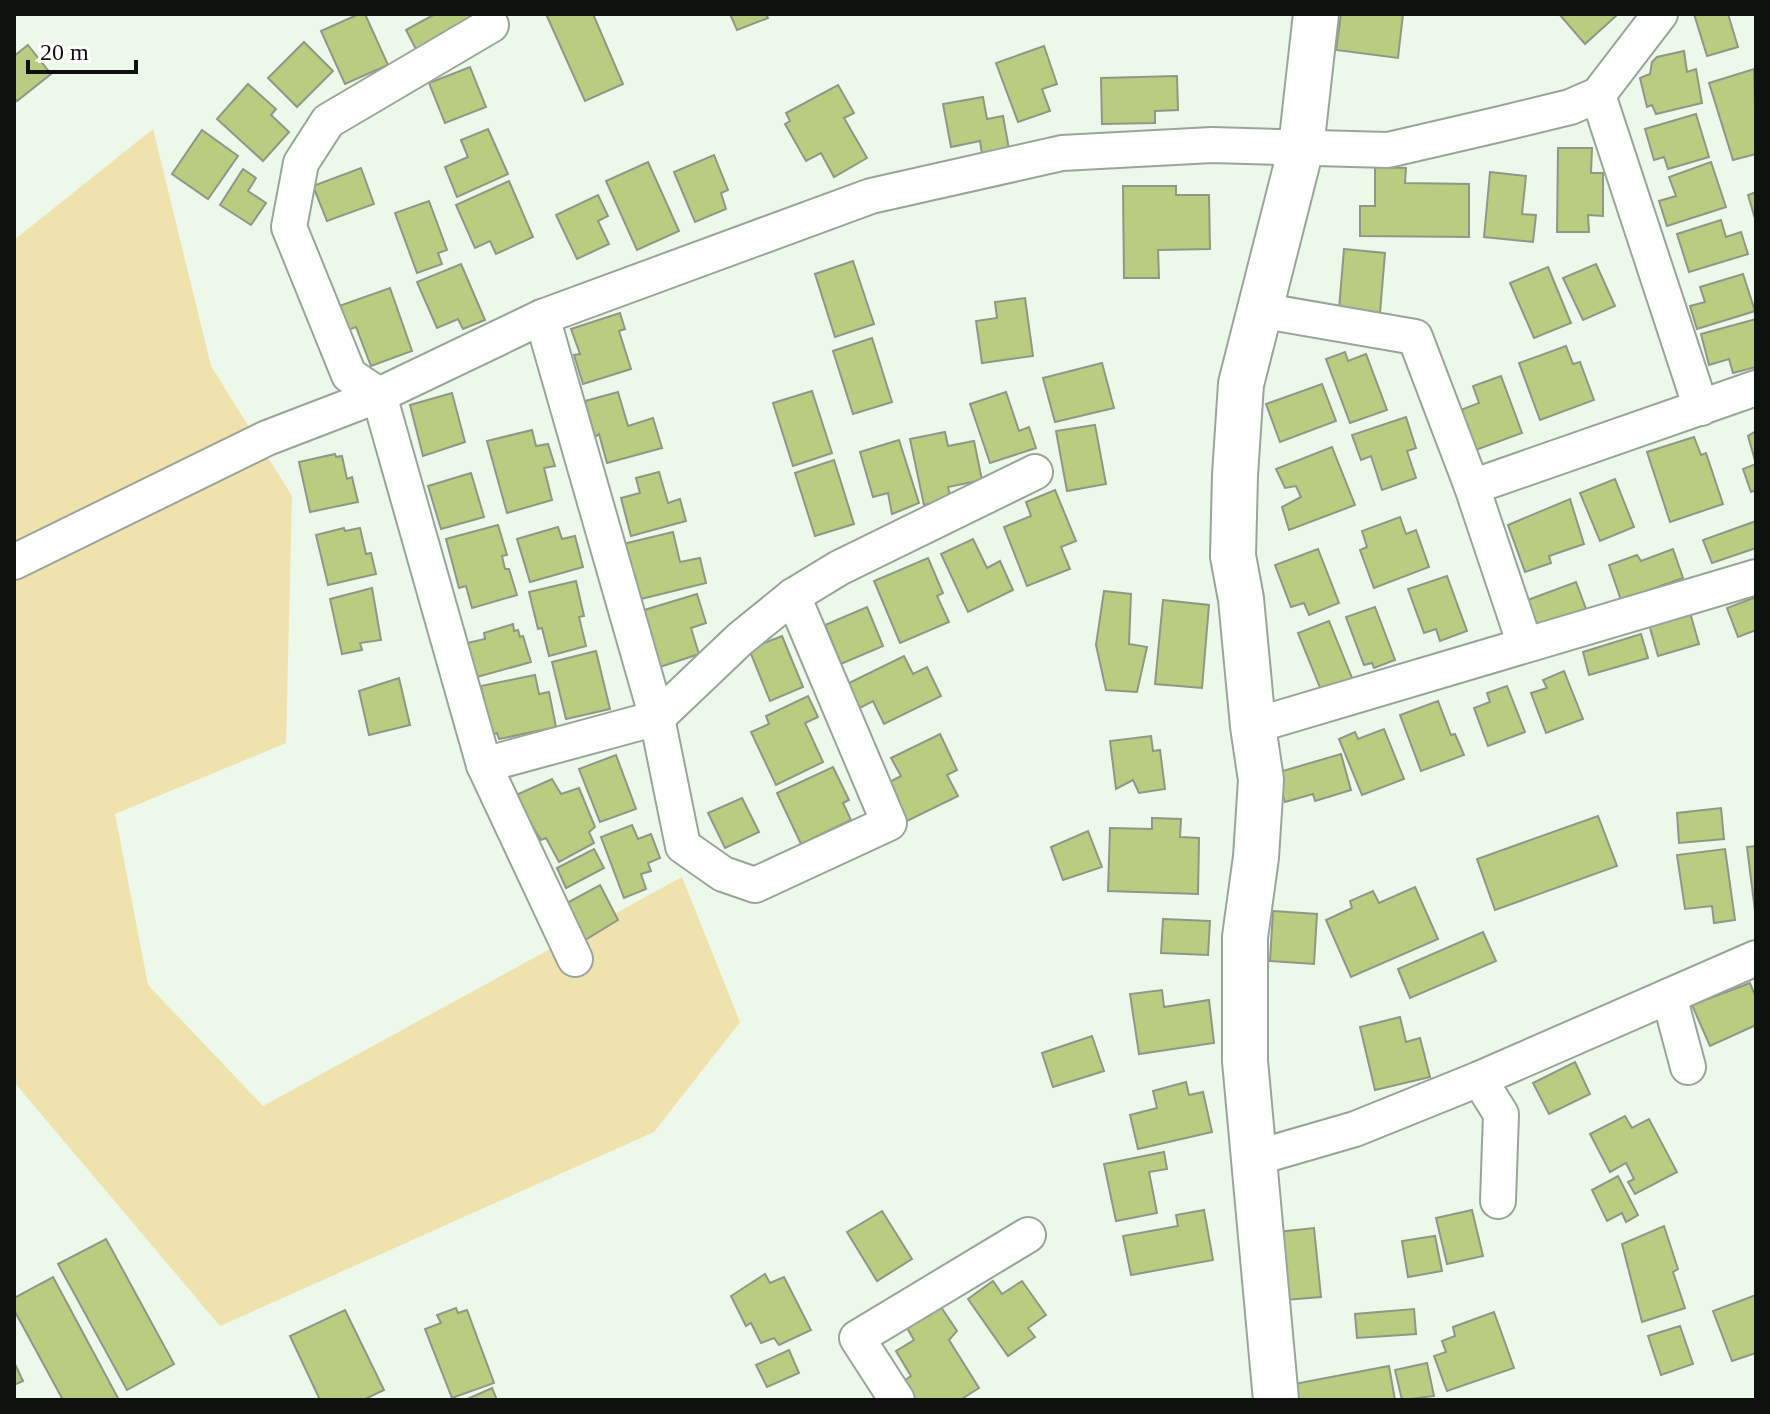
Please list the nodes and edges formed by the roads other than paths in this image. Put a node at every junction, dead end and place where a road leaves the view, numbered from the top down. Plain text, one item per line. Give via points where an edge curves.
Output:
1 (1316, 14) edge
2 (1660, 14) edge
3 (491, 25) dead end
4 (1598, 95) junction
5 (1301, 148) junction
6 (1259, 310) junction
7 (542, 317) junction
8 (1756, 388) edge
9 (379, 395) junction
10 (1701, 408) junction
11 (1035, 472) dead end
12 (1472, 487) junction
13 (14, 562) edge
14 (1756, 577) edge
15 (793, 596) junction
16 (1525, 645) junction
17 (657, 718) junction
18 (1253, 726) junction
19 (484, 765) junction
20 (1756, 958) edge
21 (575, 959) dead end
22 (1669, 996) junction
23 (1688, 1067) dead end
24 (1479, 1079) junction
25 (1255, 1158) junction
26 (1498, 1201) dead end
27 (1028, 1235) dead end
28 (897, 1400) edge
29 (1276, 1400) edge

1 - 5 street
2 - 4 street
3 - 9 street via 328,121 301,163 289,227 349,375
4 - 5 street via 1570,107 1388,150
4 - 10 street
5 - 6 street
5 - 7 street via 1212,145 1047,156 871,196
6 - 12 street via 1415,337
6 - 18 street via 1241,384 1233,542
7 - 9 street
7 - 17 street
8 - 10 street
9 - 13 street via 267,438
9 - 19 street
10 - 12 street
11 - 15 street
12 - 16 street
14 - 16 street
15 - 17 street
15 - 17 street via 889,823 755,885 723,874 683,846
16 - 18 street
17 - 19 street
18 - 25 street via 1261,780 1245,937 1245,1061
19 - 21 street
20 - 22 street
22 - 23 street
22 - 24 street
24 - 25 street via 1355,1129
24 - 26 street via 1501,1114
25 - 29 street
27 - 28 street via 857,1338

